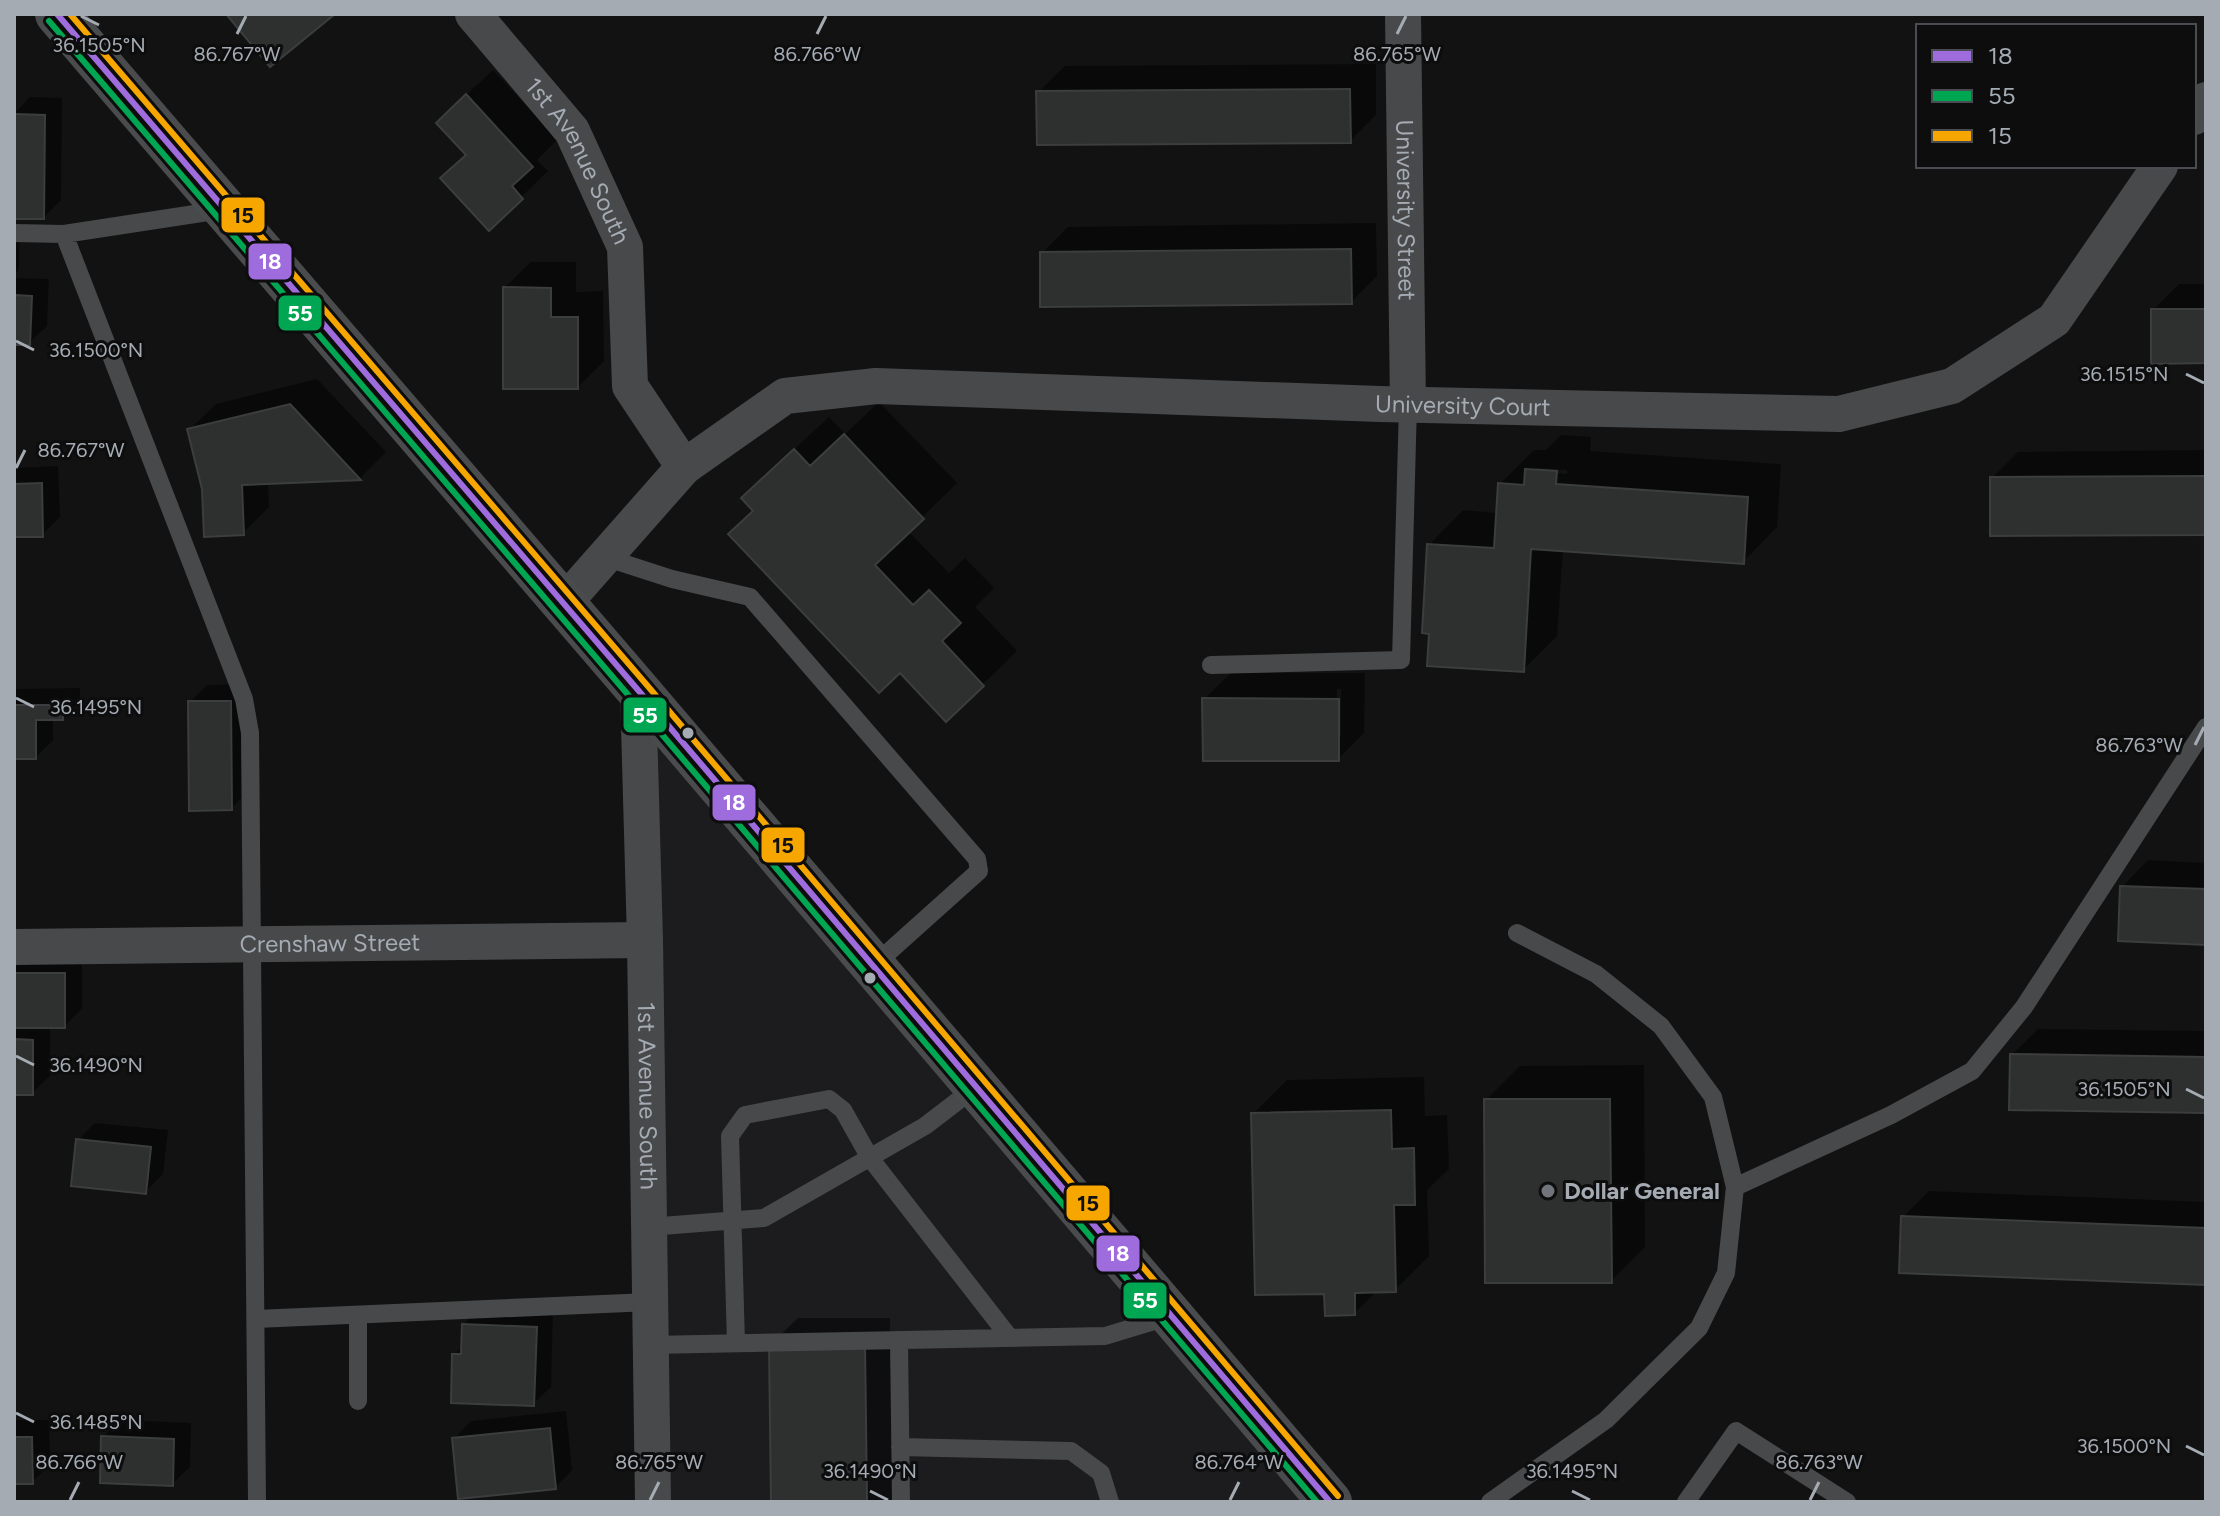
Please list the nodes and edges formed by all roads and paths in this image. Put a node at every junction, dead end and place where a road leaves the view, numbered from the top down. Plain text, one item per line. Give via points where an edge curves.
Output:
1 (57, 14) edge
2 (473, 14) edge
3 (1403, 14) edge
4 (2159, 168) edge
5 (225, 210) junction
6 (14, 233) edge
7 (64, 234) junction
8 (1408, 405) junction
9 (684, 467) junction
10 (604, 557) junction
11 (564, 603) junction
12 (1211, 665) dead end
13 (638, 690) junction
14 (2206, 727) edge
15 (1517, 933) dead end
16 (645, 940) junction
17 (253, 945) junction
18 (14, 947) edge
19 (873, 966) junction
20 (976, 1087) junction
21 (870, 1158) junction
22 (1735, 1187) junction
23 (734, 1221) junction
24 (649, 1227) junction
25 (650, 1302) junction
26 (358, 1315) junction
27 (1171, 1316) junction
28 (256, 1319) junction
29 (1010, 1338) junction
30 (899, 1340) junction
31 (736, 1343) junction
32 (650, 1345) junction
33 (358, 1401) dead end
34 (900, 1447) junction
35 (257, 1502) edge
36 (653, 1502) edge
37 (901, 1502) edge
38 (1110, 1502) edge
39 (1330, 1502) edge
40 (1490, 1502) edge
41 (1686, 1502) edge
42 (1847, 1502) edge

1 - 5 main road
2 - 9 street, 1st Avenue South via 572,131 625,247 630,386
3 - 8 street, University Street
4 - 8 street, University Court via 2054,320 1952,386 1839,414
5 - 7 lane
5 - 11 main road
6 - 7 lane
7 - 17 lane via 244,699 250,733
8 - 9 street, University Court via 876,386 785,396
8 - 12 lane via 1401,660
9 - 10 street
10 - 11 street
10 - 19 lane via 750,597 977,859 979,871
11 - 13 main road
13 - 16 street, 1st Avenue South
13 - 19 main road
14 - 22 lane via 2024,1007 1972,1071
15 - 22 lane via 1596,974 1661,1026 1713,1097
16 - 17 street, Crenshaw Street
16 - 24 street, 1st Avenue South
17 - 18 street, Crenshaw Street
17 - 28 lane
19 - 20 main road
20 - 21 lane via 925,1126
20 - 27 main road
21 - 23 lane via 764,1218
21 - 23 lane via 843,1110 829,1099 745,1115 730,1136
21 - 29 lane
22 - 40 lane via 1726,1273 1699,1328 1606,1420
23 - 24 lane
23 - 31 lane
24 - 25 street, 1st Avenue South
25 - 26 lane
25 - 32 street, 1st Avenue South
26 - 28 lane
26 - 33 lane
27 - 29 lane via 1105,1336
27 - 39 main road
28 - 35 lane
29 - 30 lane
30 - 31 lane
30 - 34 lane
31 - 32 lane
32 - 36 street, 1st Avenue South
34 - 37 lane
34 - 38 lane via 1071,1451 1101,1473
41 - 42 lane via 1736,1431

